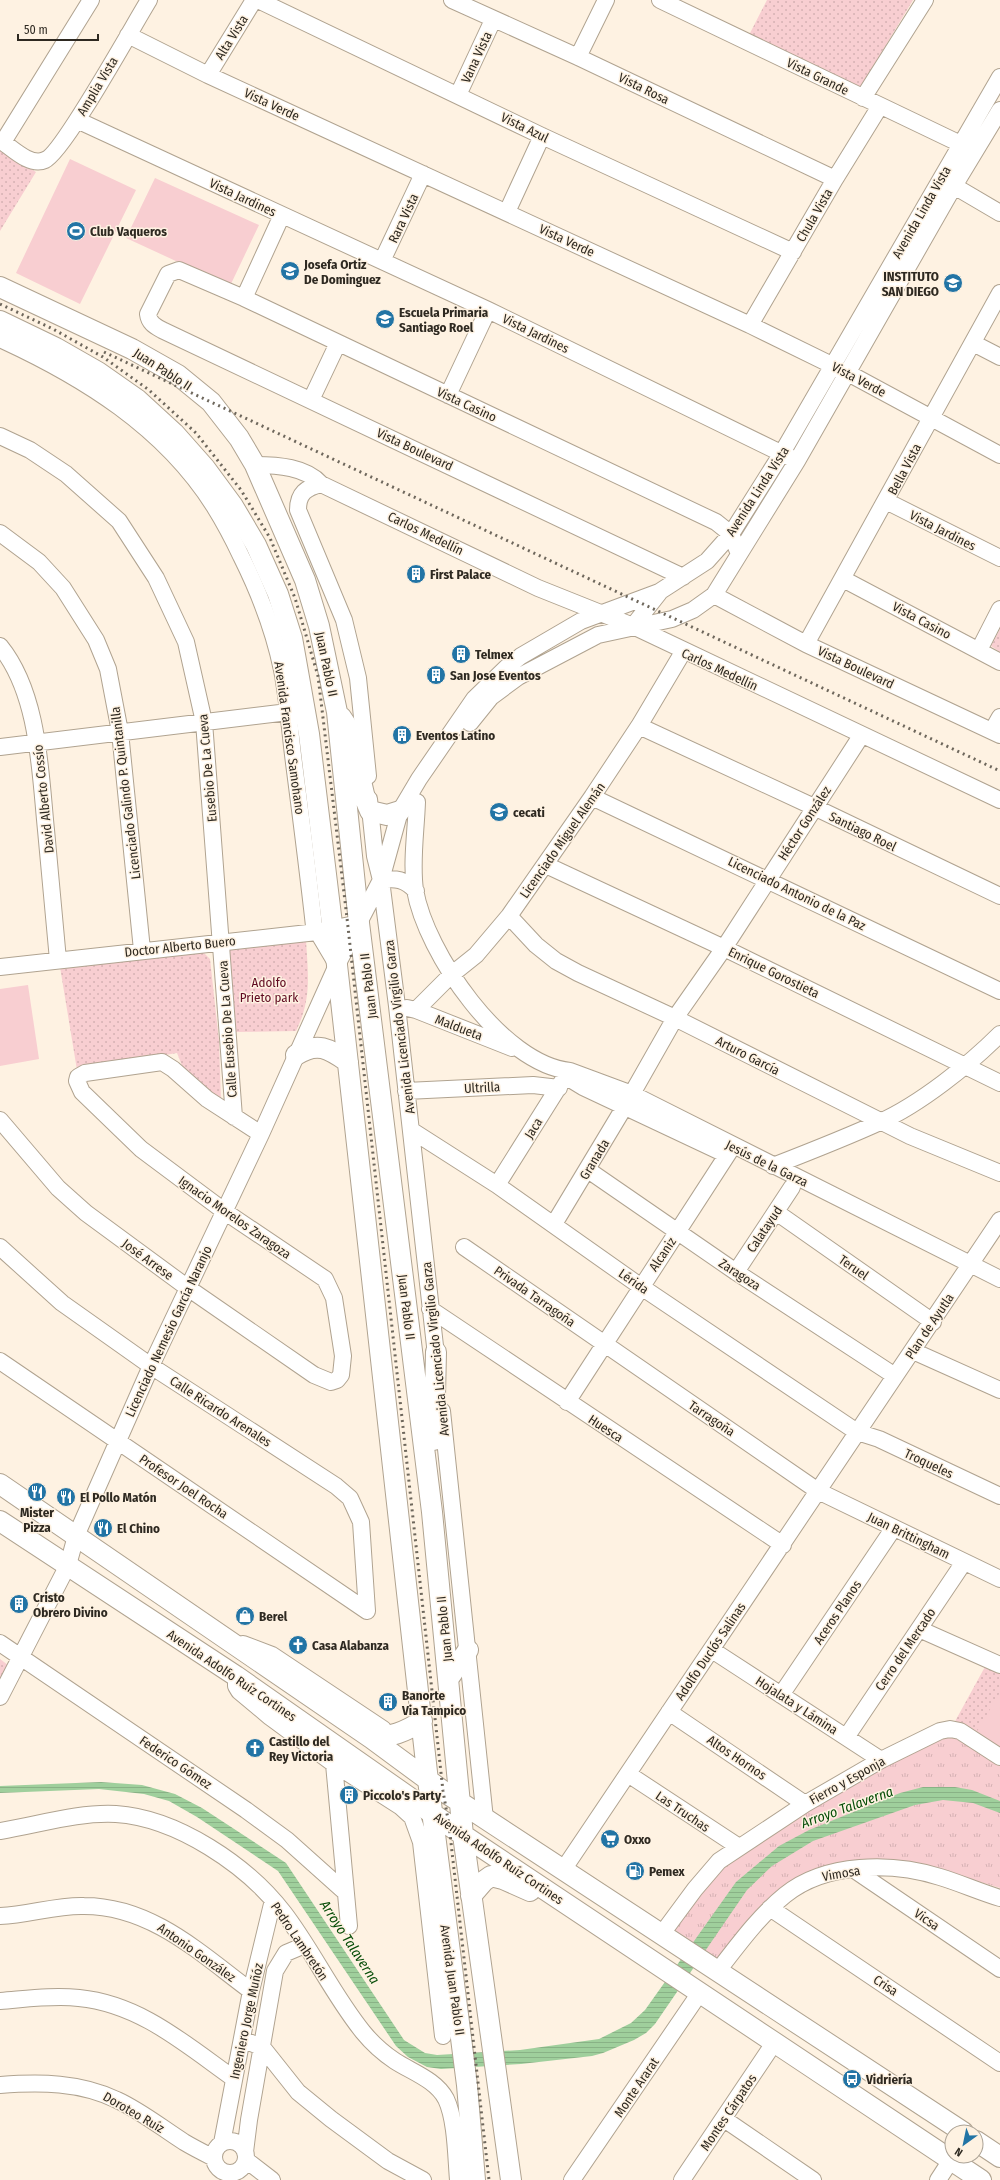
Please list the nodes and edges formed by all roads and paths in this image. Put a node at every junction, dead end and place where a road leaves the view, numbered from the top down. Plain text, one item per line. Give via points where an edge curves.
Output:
1 (91, 0) edge
2 (149, 0) edge
3 (254, 0) edge
4 (258, 0) edge
5 (452, 0) edge
6 (606, 0) edge
7 (660, 0) edge
8 (925, 0) edge
9 (493, 20) junction
10 (128, 35) junction
11 (578, 56) junction
12 (208, 74) junction
13 (1000, 78) edge
14 (458, 95) junction
15 (863, 98) junction
16 (880, 106) junction
17 (1000, 110) edge
18 (77, 120) junction
19 (542, 136) junction
20 (1, 141) edge
21 (961, 145) junction
22 (976, 152) junction
23 (423, 174) junction
24 (835, 179) junction
25 (954, 186) junction
26 (507, 212) junction
27 (1000, 213) edge
28 (282, 215) junction
29 (793, 252) junction
30 (382, 261) junction
31 (0, 287) edge
32 (1000, 294) edge
33 (244, 298) junction
34 (488, 310) junction
35 (148, 319) joint
36 (0, 320) edge
37 (750, 325) junction
38 (0, 339) edge
39 (338, 343) junction
40 (973, 343) junction
41 (1000, 357) edge
42 (832, 365) junction
43 (848, 373) junction
44 (448, 395) junction
45 (311, 400) junction
46 (931, 418) junction
47 (0, 436) edge
48 (782, 453) junction
49 (1000, 456) edge
50 (797, 461) junction
51 (255, 465) junction
52 (321, 484) junction
53 (886, 501) junction
54 (0, 533) edge
55 (731, 534) junction
56 (739, 554) junction
57 (1000, 558) edge
58 (683, 577) junction
59 (843, 579) junction
60 (659, 592) junction
61 (714, 595) junction
62 (1000, 609) edge
63 (599, 614) junction
64 (633, 626) junction
65 (806, 644) junction
66 (0, 646) edge
67 (979, 650) junction
68 (683, 652) junction
69 (1000, 662) edge
70 (288, 712) junction
71 (337, 712) junction
72 (1000, 717) edge
73 (204, 722) junction
74 (639, 726) junction
75 (120, 732) junction
76 (996, 733) edge
77 (861, 736) junction
78 (38, 742) junction
79 (0, 747) edge
80 (592, 797) junction
81 (1000, 800) edge
82 (409, 807) junction
83 (814, 807) junction
84 (370, 811) junction
85 (546, 865) junction
86 (768, 879) junction
87 (381, 880) junction
88 (416, 891) junction
89 (1000, 896) edge
90 (509, 916) junction
91 (359, 924) junction
92 (325, 931) junction
93 (220, 941) junction
94 (724, 948) junction
95 (142, 950) junction
96 (58, 960) junction
97 (337, 965) junction
98 (0, 967) edge
99 (451, 975) junction
100 (1000, 991) edge
101 (397, 1006) junction
102 (416, 1010) junction
103 (675, 1018) junction
104 (1000, 1034) edge
105 (521, 1051) junction
106 (296, 1055) junction
107 (348, 1062) junction
108 (964, 1067) junction
109 (564, 1076) junction
110 (1000, 1083) edge
111 (406, 1091) junction
112 (629, 1100) junction
113 (234, 1117) junction
114 (0, 1120) edge
115 (882, 1122) junction
116 (411, 1130) junction
117 (261, 1134) junction
118 (731, 1151) junction
119 (773, 1166) junction
120 (588, 1170) junction
121 (1000, 1173) edge
122 (497, 1186) junction
123 (792, 1186) junction
124 (224, 1211) junction
125 (776, 1212) junction
126 (1000, 1220) edge
127 (554, 1224) junction
128 (677, 1232) junction
129 (464, 1246) dead end
130 (0, 1247) edge
131 (969, 1267) junction
132 (736, 1272) junction
133 (1000, 1279) edge
134 (640, 1286) junction
135 (188, 1288) junction
136 (430, 1309) junction
137 (932, 1322) junction
138 (605, 1344) junction
139 (913, 1351) junction
140 (436, 1352) junction
141 (0, 1361) edge
142 (151, 1366) junction
143 (895, 1376) junction
144 (337, 1380) joint
145 (1000, 1390) edge
146 (567, 1402) junction
147 (856, 1432) junction
148 (117, 1440) junction
149 (0, 1484) edge
150 (818, 1491) junction
151 (1000, 1496) edge
152 (432, 1512) junction
153 (1, 1522) edge
154 (893, 1529) junction
155 (76, 1536) junction
156 (783, 1545) junction
157 (964, 1562) junction
158 (68, 1565) junction
159 (1000, 1579) edge
160 (367, 1611) joint
161 (919, 1628) junction
162 (0, 1643) edge
163 (468, 1650) junction
164 (712, 1650) junction
165 (22, 1658) junction
166 (1000, 1665) edge
167 (236, 1676) junction
168 (449, 1678) junction
169 (781, 1695) junction
170 (0, 1697) edge
171 (669, 1712) junction
172 (422, 1721) junction
173 (847, 1736) junction
174 (380, 1737) junction
175 (1000, 1757) edge
176 (881, 1760) junction
177 (334, 1764) junction
178 (628, 1774) junction
179 (428, 1781) junction
180 (461, 1802) junction
181 (805, 1804) junction
182 (432, 1813) junction
183 (485, 1819) junction
184 (0, 1831) edge
185 (463, 1835) junction
186 (739, 1847) junction
187 (853, 1869) junction
188 (563, 1870) junction
189 (344, 1891) junction
190 (471, 1896) junction
191 (1000, 1898) edge
192 (273, 1900) junction
193 (770, 1908) junction
194 (0, 1916) edge
195 (595, 1921) junction
196 (349, 1926) dead end
197 (662, 1935) junction
198 (305, 1944) junction
199 (1000, 1969) edge
200 (717, 1972) junction
201 (251, 1991) junction
202 (699, 1994) junction
203 (0, 2001) edge
204 (452, 2037) junction
205 (242, 2039) junction
206 (774, 2043) junction
207 (263, 2048) junction
208 (1000, 2063) edge
209 (233, 2078) junction
210 (0, 2085) edge
211 (228, 2115) junction
212 (724, 2119) junction
213 (249, 2120) junction
214 (951, 2124) edge
215 (222, 2143) junction
216 (984, 2146) edge
217 (944, 2155) edge
218 (1000, 2157) edge
219 (214, 2158) junction
220 (948, 2164) edge
221 (957, 2164) edge
222 (245, 2166) edge
223 (272, 2180) edge
224 (423, 2180) edge
225 (458, 2180) edge
226 (475, 2180) edge
227 (511, 2180) edge
228 (572, 2180) edge
229 (682, 2180) edge
230 (813, 2180) edge
231 (938, 2180) edge
232 (980, 2180) edge

1 - 20 street
2 - 10 street, Amplia Vista
3 - 12 street, Alta Vista
4 - 14 street, Vista Azul
5 - 9 street, Vista Rosa
6 - 11 street
7 - 15 street, Vista Grande
8 - 15 street
9 - 11 street, Vista Rosa
9 - 14 street, Vana Vista
10 - 12 street, Vista Verde
10 - 18 street, Amplia Vista
11 - 24 street, Vista Rosa
12 - 23 street, Vista Verde
13 - 21 street, Avenida Linda Vista
14 - 19 street, Vista Azul
15 - 16 street, Vista Grande
16 - 21 street, Vista Grande
16 - 24 street, Chula Vista
17 - 22 street, Avenida Linda Vista
18 - 20 street, Amplia Vista via 52,156 45,161 32,161
18 - 28 street, Vista Jardines
19 - 26 street
19 - 29 street, Vista Azul
21 - 22 street, Vista Grande
21 - 42 street, Avenida Linda Vista
22 - 25 street, Avenida Linda Vista
23 - 26 street, Vista Verde
23 - 30 street, Rara Vista
24 - 29 street, Chula Vista
25 - 27 street
25 - 43 street, Avenida Linda Vista
26 - 37 street, Vista Verde
28 - 30 street, Vista Jardines
28 - 33 street
29 - 37 street, Chula Vista
30 - 34 street, Vista Jardines
31 - 51 main road, Juan Pablo II via 132,349 178,375 211,402 239,438
32 - 40 street, Bella Vista
33 - 35 street, Vista Casino via 179,270 168,274 148,314
33 - 39 street, Vista Casino
34 - 44 street
34 - 48 street, Vista Jardines
35 - 45 street, Vista Boulevard via 162,330
36 - 92 main road via 98,372 138,400 174,433 205,468 233,506 256,546 278,594 292,638 309,734
37 - 42 street, Vista Verde
38 - 70 street, Avenida Francisco Samohano via 42,358 118,405 161,441 192,475 214,505 250,574 282,670
39 - 44 street, Vista Casino
39 - 45 street
40 - 41 street
40 - 46 street, Bella Vista
42 - 43 street, Vista Verde
42 - 48 street, Avenida Linda Vista
43 - 46 street, Vista Verde
43 - 50 street, Avenida Linda Vista
44 - 55 street, Vista Casino via 716,522
45 - 58 street, Vista Boulevard
46 - 49 street, Vista Verde
46 - 53 street, Bella Vista
47 - 73 street, Eusebio De La Cueva via 30,450 66,474 119,521 156,578 174,613 186,642
48 - 50 street, Vista Jardines
48 - 55 street, Avenida Linda Vista
50 - 56 street, Avenida Linda Vista
51 - 52 street, Carlos Medellín via 307,472
51 - 71 main road, Juan Pablo II via 305,580 319,626
52 - 63 street, Carlos Medellín via 538,588
52 - 84 street via 305,490 299,497 298,510 344,620 358,678 368,766
53 - 57 street, Vista Jardines
53 - 59 street, Bella Vista
54 - 75 street, Licenciado Galindo P. Quintanilla via 39,562 63,588 81,614 96,640 108,669
55 - 56 street
55 - 58 street, Avenida Linda Vista via 707,561
56 - 61 street, Avenida Linda Vista
58 - 60 street, Avenida Linda Vista
59 - 65 street, Bella Vista
59 - 67 street, Vista Casino
60 - 63 street, Avenida Linda Vista
60 - 64 street
61 - 64 street, Avenida Linda Vista via 693,610 672,619
61 - 65 street, Vista Boulevard
62 - 67 street
63 - 64 street, Carlos Medellín
63 - 82 street, Avenida Linda Vista via 521,656 487,685 474,699 419,779
64 - 68 street, Carlos Medellín
64 - 82 street, Avenida Linda Vista via 598,635 518,677 491,697
65 - 76 street, Vista Boulevard
66 - 78 street, David Alberto Cossío via 9,656 23,686
67 - 69 street, Vista Casino
68 - 74 street, Licenciado Miguel Alemán
68 - 77 street, Carlos Medellín
70 - 73 street
70 - 92 street, Avenida Francisco Samohano via 314,926
71 - 84 main road via 351,732 355,744 365,800
71 - 91 main road, Juan Pablo II
72 - 76 street
73 - 75 street
73 - 93 street, Eusebio De La Cueva
74 - 80 street, Licenciado Miguel Alemán
74 - 83 street, Santiago Roel
75 - 78 street
75 - 95 street, Licenciado Galindo P. Quintanilla
77 - 81 street, Carlos Medellín
77 - 83 street, Héctor González
78 - 79 street
78 - 96 street, David Alberto Cossío
80 - 85 street, Licenciado Miguel Alemán
80 - 86 street, Licenciado Antonio de la Paz
82 - 84 main road via 387,815
82 - 87 street, Avenida Linda Vista via 392,844
82 - 88 street, Jesús de la Garza
83 - 86 street, Héctor González
83 - 89 street, Santiago Roel
84 - 87 street via 375,856
85 - 90 street, Licenciado Miguel Alemán
85 - 94 street, Enrique Gorostieta
86 - 94 street, Héctor González
86 - 100 street, Licenciado Antonio de la Paz
87 - 88 street via 391,878 405,881
87 - 91 street, Licenciado Nemesio García Naranjo
87 - 101 street, Avenida Licenciado Virgilio Garza
88 - 99 street, Jesús de la Garza via 432,940
90 - 99 street, Licenciado Miguel Alemán via 476,955
90 - 103 street, Arturo García via 536,945 556,961
91 - 92 street, Doctor Alberto Buero
91 - 97 street, Licenciado Nemesio García Naranjo
91 - 152 main road, Juan Pablo II
92 - 93 street, Doctor Alberto Buero
92 - 97 main road
93 - 95 street, Doctor Alberto Buero
93 - 113 street, Calle Eusebio De La Cueva
94 - 103 street, Héctor González
94 - 108 street, Enrique Gorostieta
95 - 96 street, Doctor Alberto Buero
96 - 98 street, Doctor Alberto Buero
97 - 106 street, Licenciado Nemesio García Naranjo
97 - 107 main road
99 - 102 street, Licenciado Miguel Alemán
99 - 105 street, Jesús de la Garza via 470,1001
101 - 102 street, Maldueta
101 - 111 street, Avenida Licenciado Virgilio Garza
102 - 105 street, Maldueta
103 - 112 street, Héctor González
103 - 115 street, Arturo García
104 - 108 street
105 - 109 street, Jesús de la Garza
106 - 107 main road via 306,1049 322,1047
106 - 117 street, Licenciado Nemesio García Naranjo
107 - 172 main road
108 - 110 street, Enrique Gorostieta
108 - 115 street
109 - 111 street, Ultrilla via 533,1085
109 - 112 street, Jesús de la Garza
109 - 122 street, Jaca
111 - 116 street, Avenida Licenciado Virgilio Garza
112 - 118 street, Jesús de la Garza
112 - 120 street, Granada
113 - 117 street
113 - 124 street, Ignacio Morelos Zaragoza via 206,1099 162,1062 85,1073 78,1077 77,1081 82,1092 141,1149
114 - 135 street, José Arrese via 63,1193 86,1213
115 - 119 street
115 - 121 street, Arturo García
116 - 122 street, Lérida
116 - 136 street, Avenida Licenciado Virgilio Garza
117 - 124 street, Licenciado Nemesio García Naranjo
118 - 119 street, Jesús de la Garza
118 - 123 street, Jesús de la Garza
118 - 128 street, Alcaniz
119 - 131 street, Jesús de la Garza
120 - 127 street, Granada
120 - 128 street, Zaragoza
122 - 127 street, Lérida
123 - 125 street, Calatayud
123 - 131 street, Jesús de la Garza
124 - 135 street, Licenciado Nemesio García Naranjo
124 - 144 street, Ignacio Morelos Zaragoza via 325,1280 334,1298 343,1356 344,1367
125 - 132 street, Calatayud
125 - 137 street, Teruel
126 - 131 street, Plan de Ayutla
127 - 134 street, Lérida
128 - 132 street, Zaragoza
128 - 134 street, Alcaniz
129 - 138 street, Privada Tarragoña
130 - 142 street, Calle Ricardo Arenales via 62,1303
131 - 133 street
131 - 137 street, Plan de Ayutla
132 - 143 street, Zaragoza
134 - 138 street, Alcaniz
134 - 147 street, Lérida
135 - 142 street, Licenciado Nemesio García Naranjo
135 - 144 street, José Arrese via 314,1375 331,1382
136 - 140 street, Avenida Licenciado Virgilio Garza
136 - 146 street, Huesca
137 - 139 street, Plan de Ayutla
138 - 146 street, Alcaniz
138 - 150 street, Tarragoña
139 - 143 street, Plan de Ayutla
139 - 145 street
140 - 152 main road
140 - 163 street, Avenida Licenciado Virgilio Garza
141 - 148 street, Profesor Joel Rocha
142 - 148 street, Licenciado Nemesio García Naranjo
142 - 160 street, Calle Ricardo Arenales via 336,1486 350,1498 361,1522
143 - 147 street, Plan de Ayutla
146 - 156 street, Huesca
147 - 150 street, Adolfo Duclós Salinas
147 - 151 street, Troqueles via 879,1440
148 - 155 street, Licenciado Nemesio García Naranjo
148 - 160 street, Profesor Joel Rocha
149 - 155 main road, Avenida Adolfo Ruíz Cortines
150 - 154 street, Juan Brittingham
150 - 156 street, Adolfo Duclós Salinas
152 - 168 main road, Juan Pablo II
153 - 158 main road, Avenida Adolfo Ruíz Cortines
154 - 157 street, Juan Brittingham
154 - 169 street, Aceros Planos
155 - 158 street, Licenciado Nemesio García Naranjo
155 - 174 main road, Avenida Adolfo Ruíz Cortines
156 - 164 street, Adolfo Duclós Salinas
157 - 159 street, Juan Brittingham
157 - 161 street, Cerro del Mercado
158 - 165 street, Licenciado Nemesio García Naranjo
158 - 167 main road, Avenida Adolfo Ruíz Cortines
161 - 166 street
161 - 173 street, Cerro del Mercado
162 - 165 street, Federico Gómez
163 - 168 main road
163 - 183 street, Avenida Licenciado Virgilio Garza
164 - 169 street, Hojalata y Lámina
164 - 171 street, Adolfo Duclós Salinas
165 - 170 street, Licenciado Nemesio García Naranjo
165 - 189 street, Federico Gómez via 246,1810 292,1844
167 - 177 street via 236,1686 251,1702
167 - 182 main road, Avenida Adolfo Ruíz Cortines
168 - 180 main road, Juan Pablo II
169 - 173 street, Hojalata y Lámina
171 - 178 street, Adolfo Duclós Salinas
171 - 181 street, Altos Hornos
172 - 174 main road via 400,1734
172 - 179 main road
173 - 176 street, Hojalata y Lámina
174 - 179 main road, Avenida Adolfo Ruíz Cortines
175 - 176 street, Fierro y Esponja via 960,1731 950,1729 940,1731
176 - 181 street, Fierro y Esponja
177 - 189 street
177 - 204 street via 401,1807 412,1817 417,1828
178 - 186 street, Las Truchas
178 - 188 street, Adolfo Duclós Salinas
179 - 180 main road, Avenida Adolfo Ruíz Cortines
179 - 182 main road, Avenida Juan Pablo II
180 - 183 main road, Avenida Adolfo Ruíz Cortines
180 - 185 main road, Juan Pablo II
181 - 186 street, Fierro y Esponja
182 - 185 main road, Avenida Adolfo Ruíz Cortines
182 - 204 main road, Avenida Juan Pablo II
183 - 188 main road, Avenida Adolfo Ruíz Cortines
184 - 192 street, Pedro Lambretón via 89,1815 116,1814 163,1824 194,1838 249,1877
185 - 190 main road
185 - 195 main road, Avenida Adolfo Ruíz Cortines
186 - 197 street, Fierro y Esponja via 708,1872
187 - 191 street, Vimosa via 879,1867 939,1876
187 - 193 street, Vimosa via 818,1876 786,1894
187 - 199 street, Vicsa
188 - 197 main road, Avenida Adolfo Ruíz Cortines
189 - 196 street
190 - 195 main road via 491,1876 503,1879
190 - 227 main road
192 - 198 street, Pedro Lambretón
192 - 201 street, Ingeniero Jorge Muñóz
193 - 200 street, Vimosa
193 - 208 street, Crisa
194 - 201 street, Antonio González via 84,1906 109,1906 130,1912 169,1930
195 - 202 main road, Avenida Adolfo Ruíz Cortines
197 - 200 main road, Avenida Adolfo Ruíz Cortines
198 - 207 street, Ingeniero Jorge Muñóz via 286,1953 275,1971
198 - 225 street, Pedro Lambretón via 363,2032 383,2051 429,2081 443,2094 452,2122
200 - 214 main road, Avenida Adolfo Ruíz Cortines
201 - 205 street, Ingeniero Jorge Muñóz
202 - 206 main road, Avenida Adolfo Ruíz Cortines
202 - 228 street, Monte Ararat
203 - 209 street via 78,1998 122,2007 164,2029
204 - 226 main road, Avenida Juan Pablo II via 467,2085
205 - 207 street
205 - 209 street, Ingeniero Jorge Muñóz
206 - 212 street, Montes Cárpatos
206 - 217 main road, Avenida Adolfo Ruíz Cortines
207 - 213 street, Ingeniero Jorge Muñóz
207 - 224 street via 304,2098 388,2161
209 - 211 street, Ingeniero Jorge Muñóz
210 - 219 street, Doroteo Ruíz via 57,2084 99,2092 133,2109
211 - 213 street
211 - 215 street, Ingeniero Jorge Muñóz
212 - 229 street, Montes Cárpatos
212 - 230 street
213 - 222 street, Ingeniero Jorge Muñóz
215 - 219 street
215 - 222 street via 233,2141 242,2147
216 - 218 main road
219 - 222 street via 220,2170 226,2172
220 - 231 street
221 - 232 main road, Avenida Adolfo Ruíz Cortines
222 - 223 street

